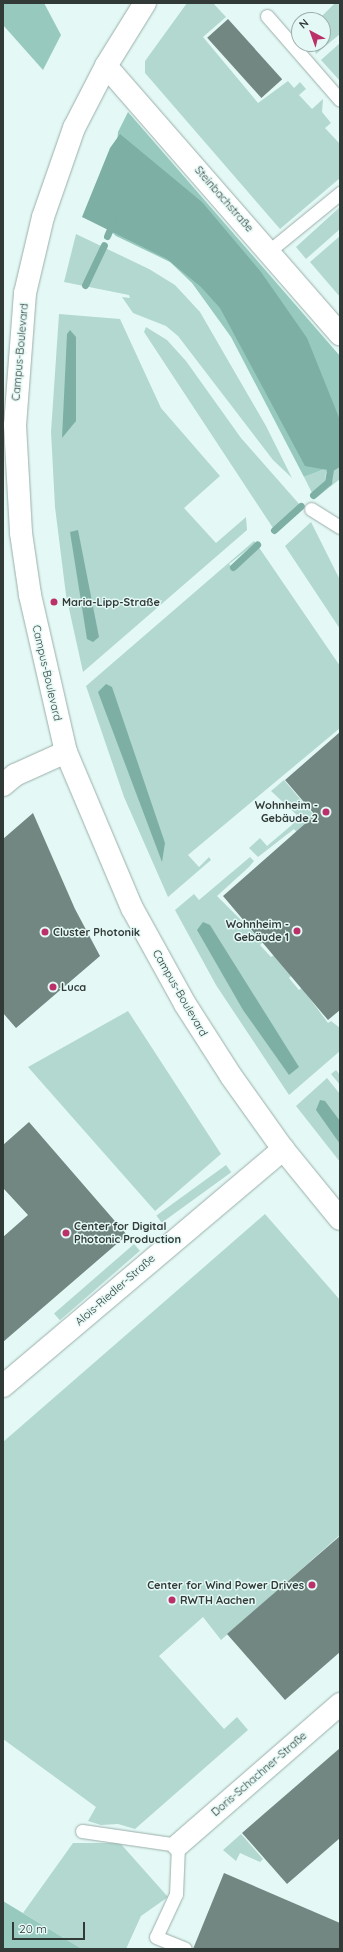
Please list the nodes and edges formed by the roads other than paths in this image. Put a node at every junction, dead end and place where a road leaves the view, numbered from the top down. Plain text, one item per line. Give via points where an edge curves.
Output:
1 (145, 3) edge
2 (266, 16) dead end
3 (106, 66) junction
4 (340, 100) edge
5 (340, 193) edge
6 (270, 251) junction
7 (340, 334) edge
8 (311, 510) dead end
9 (340, 527) edge
10 (66, 752) junction
11 (3, 786) edge
12 (283, 1149) junction
13 (340, 1219) edge
14 (3, 1386) edge
15 (340, 1704) edge
16 (82, 1831) dead end
17 (178, 1845) junction
18 (185, 1949) edge

1 - 3 street, Campus-Boulevard
2 - 4 lane
3 - 6 street, Steinbachstraße
3 - 10 street, Campus-Boulevard via 74,128 43,216 25,293 17,366 15,425 21,533 36,627
5 - 6 lane
6 - 7 street, Steinbachstraße
8 - 9 lane
10 - 11 street via 15,775
10 - 12 street, Campus-Boulevard via 135,914 197,1023
12 - 13 street, Campus-Boulevard
12 - 14 street, Alois-Riedler-Straße
15 - 17 street, Doris-Schachner-Straße
16 - 17 lane
17 - 18 lane via 176,1894 156,1937

